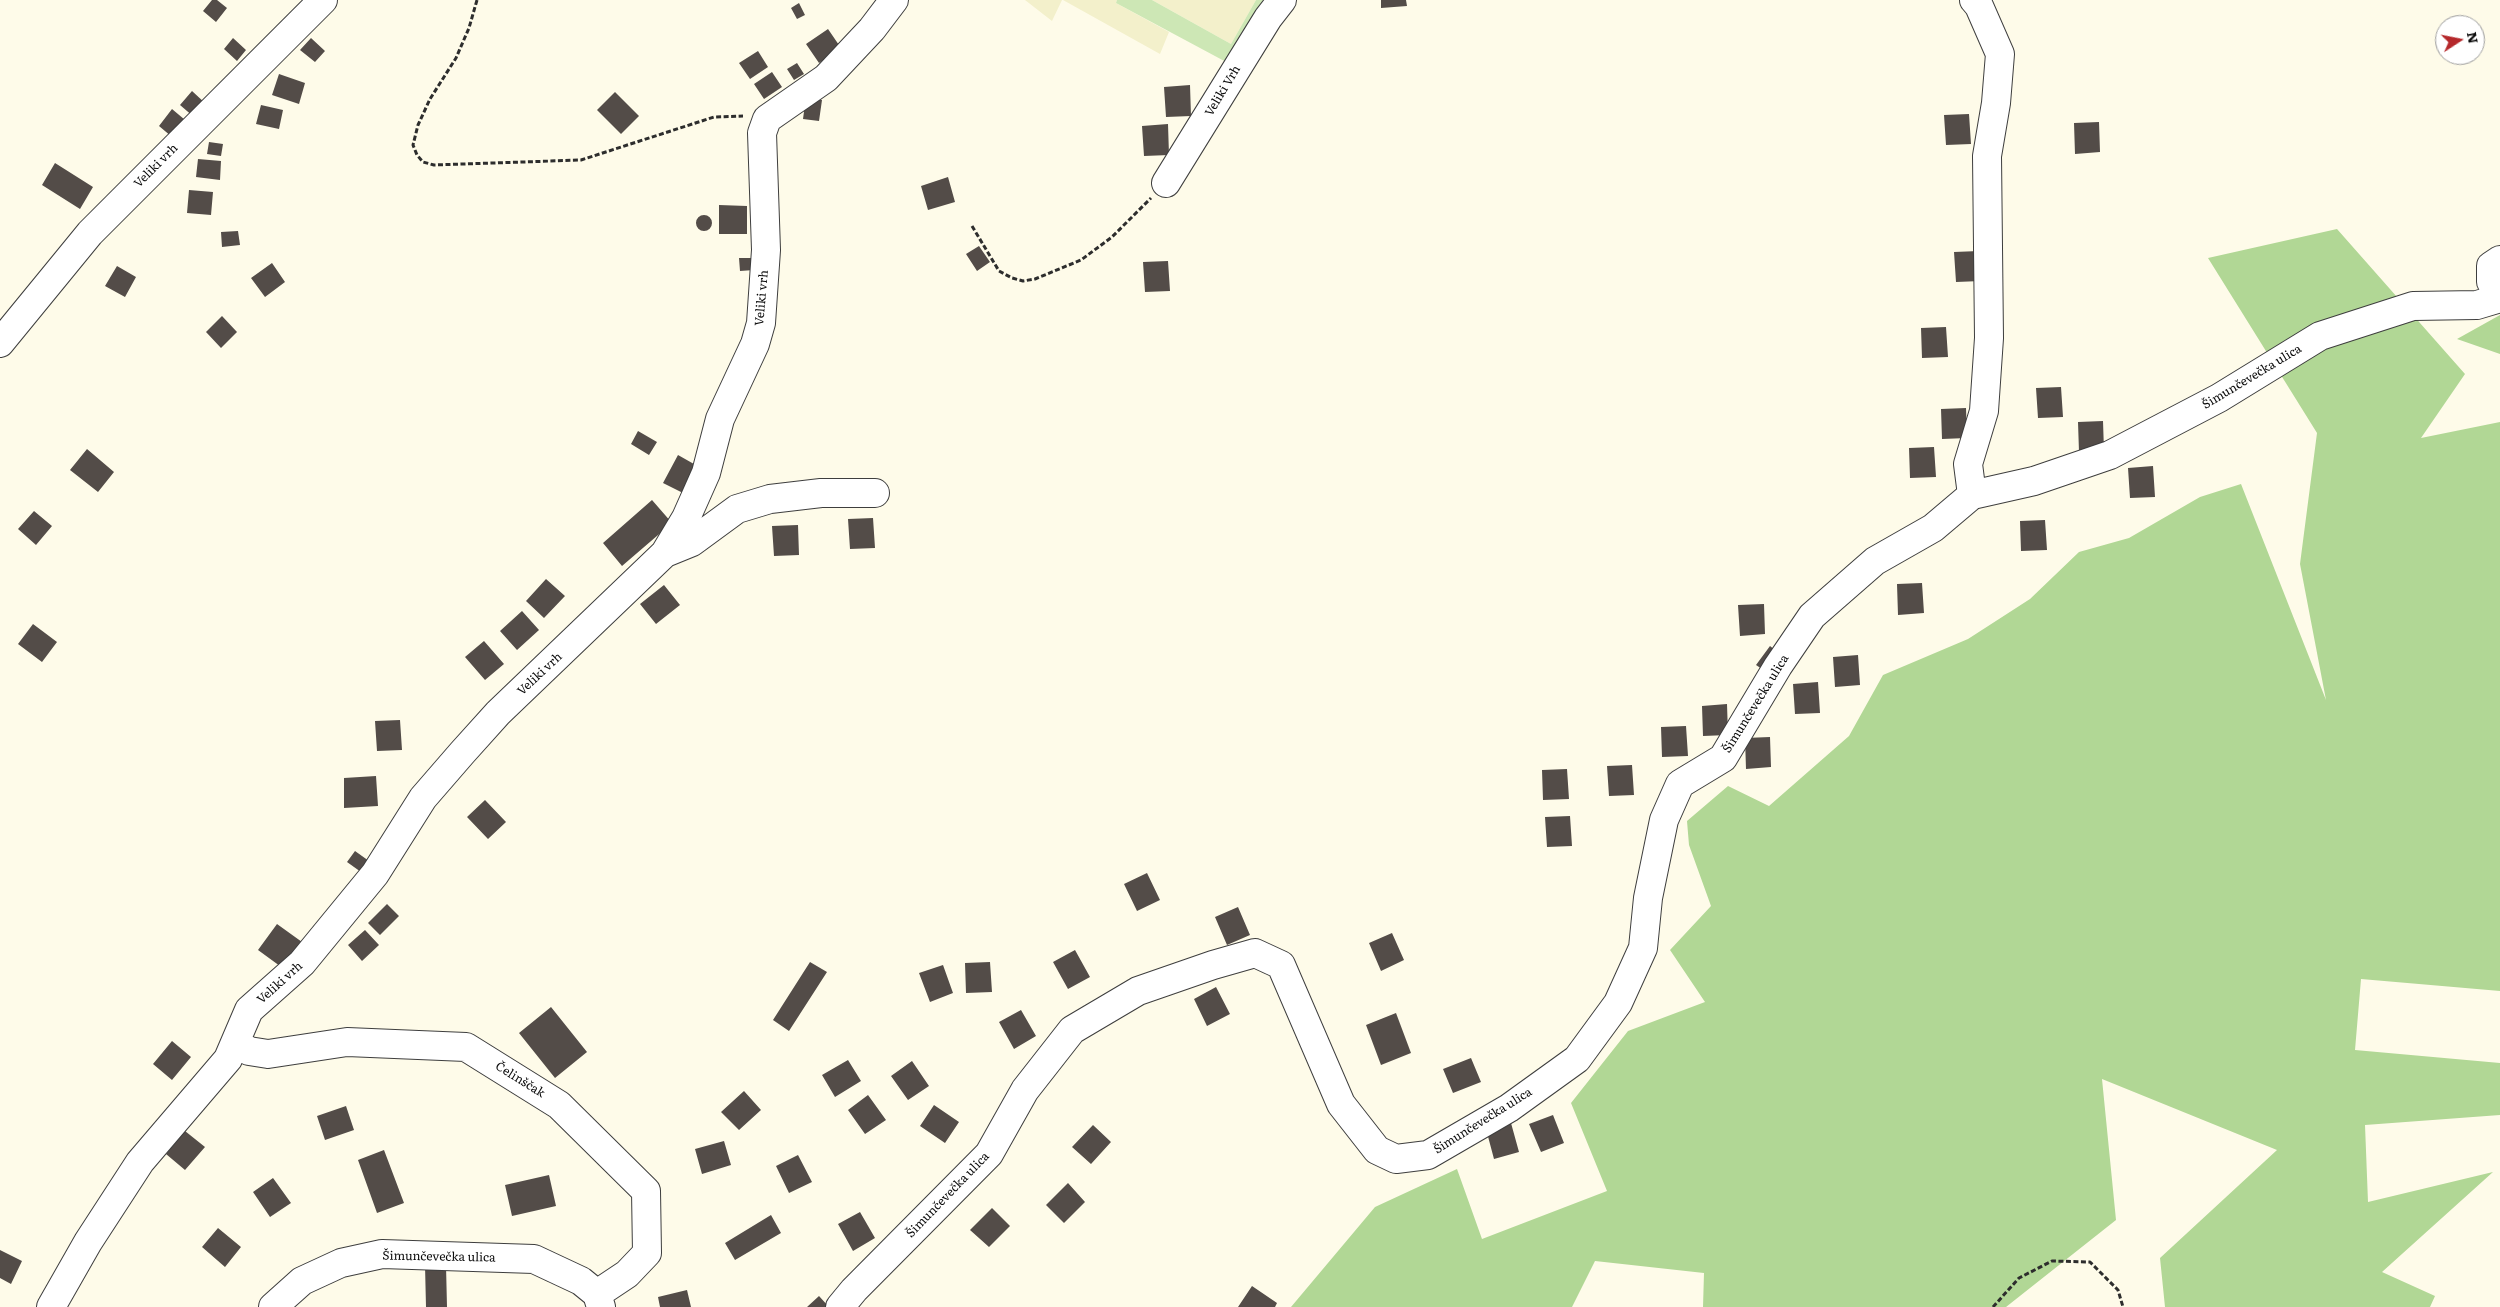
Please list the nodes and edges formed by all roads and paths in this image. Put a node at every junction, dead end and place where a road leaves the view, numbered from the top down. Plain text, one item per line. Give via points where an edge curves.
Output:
1 (323, 0) edge
2 (477, 0) edge
3 (894, 0) edge
4 (1282, 0) edge
5 (1974, 0) edge
6 (766, 122) junction
7 (1166, 183) joint
8 (972, 226) dead end
9 (2500, 260) edge
10 (0, 343) edge
11 (875, 493) dead end
12 (1972, 495) junction
13 (665, 553) junction
14 (236, 1043) junction
15 (599, 1301) edge
16 (51, 1307) edge
17 (273, 1307) edge
18 (840, 1307) edge
19 (1993, 1307) edge
20 (2123, 1307) edge

1 - 10 street, Veliki vrh via 90,233
2 - 6 path via 470,28 456,58 418,125 413,145 416,156 423,162 434,166 581,160 714,117 730,115
3 - 6 street via 826,78
4 - 7 street, Veliki Vrh
5 - 12 street via 2000,54 1987,156 1989,338 1984,411 1968,464
6 - 13 street, Veliki vrh via 762,133 766,250 761,323 755,344 720,419 706,474 686,518
7 - 8 path via 1112,237 1081,260 1035,279 1023,281 999,271
9 - 12 street, Šimunčevečka ulica via 2491,266 2491,282 2497,291 2497,299 2477,305 2413,306 2320,336 2219,398 2110,455 2034,481
11 - 13 street via 821,493 770,499 745,506 692,542
12 - 18 street, Šimunčevečka ulica via 1933,528 1875,561 1812,616 1723,758 1680,784 1664,820 1648,898 1642,948 1618,1003 1577,1059 1509,1108 1428,1155 1396,1159 1377,1150 1341,1104 1282,965 1255,953 1213,965 1138,991 1072,1030 1025,1090 989,1154
13 - 14 street, Veliki vrh via 498,713 423,798 363,889 302,963 249,1010
14 - 15 street, Čelinščak via 249,1051 268,1054 347,1042 466,1047 560,1105 646,1190 647,1253
14 - 16 street, Veliki vrh via 228,1059 140,1162
15 - 17 street, Šimunčevečka ulica via 581,1281 534,1259 382,1254 341,1263 302,1281
19 - 20 path via 2019,1278 2052,1261 2090,1262 2118,1290

